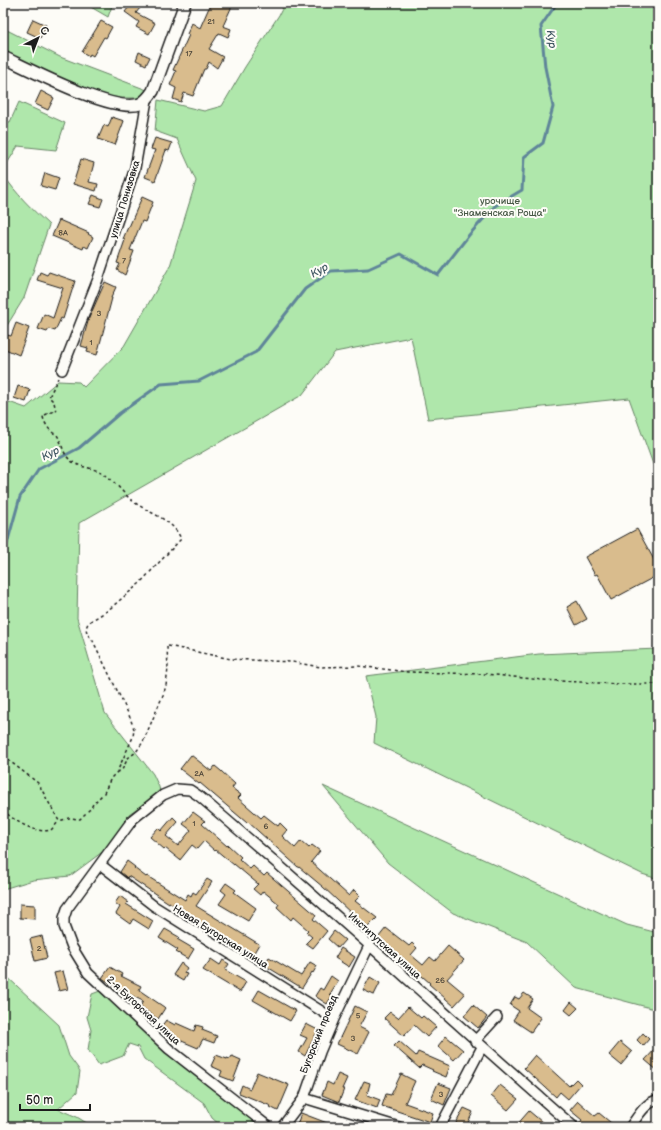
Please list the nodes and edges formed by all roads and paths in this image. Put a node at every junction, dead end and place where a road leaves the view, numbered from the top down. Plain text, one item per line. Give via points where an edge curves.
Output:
1 (185, 3) edge
2 (3, 57) edge
3 (147, 100) junction
4 (62, 370) joint
5 (658, 684) edge
6 (3, 756) edge
7 (117, 772) junction
8 (177, 789) joint
9 (3, 810) edge
10 (59, 821) junction
11 (101, 865) junction
12 (369, 946) junction
13 (497, 1017) dead end
14 (334, 1019) junction
15 (479, 1044) junction
16 (304, 1098) junction
17 (658, 1100) edge
18 (269, 1127) edge
19 (282, 1127) edge
20 (399, 1127) edge
21 (440, 1127) edge
22 (574, 1127) edge
23 (630, 1127) edge

1 - 3 main road, улица Понизовка via 153,91
2 - 3 main road via 100,100 129,105
3 - 4 street, улица Понизовка via 132,176 98,279
4 - 7 path via 49,397 54,402 56,412 43,416 43,420 57,436 65,455 77,464 103,473 133,502 173,526 181,539 125,597 86,626 86,631 134,729 133,737
5 - 7 path via 408,672 362,666 320,667 292,662 232,659 168,647 168,673 163,695 143,742 128,758 122,770
6 - 10 path via 38,783
7 - 10 path via 104,793 86,814 80,818
8 - 11 street, 2-я Бугорская улица via 163,795 133,818
8 - 12 street, Институтская улица via 190,790 199,796
9 - 10 path via 16,821 38,830 51,830
11 - 14 street, Новая Бугорская улица via 154,906
11 - 18 street, 2-я Бугорская улица via 67,909 64,918 64,926 72,947 88,973 169,1050
12 - 14 street, Бугорский проезд
12 - 15 street, Институтская улица
13 - 15 street
14 - 16 street, Бугорский проезд
15 - 21 street
15 - 22 street, Институтская улица
16 - 19 street, Бугорский проезд
16 - 20 street
17 - 23 street via 644,1108

